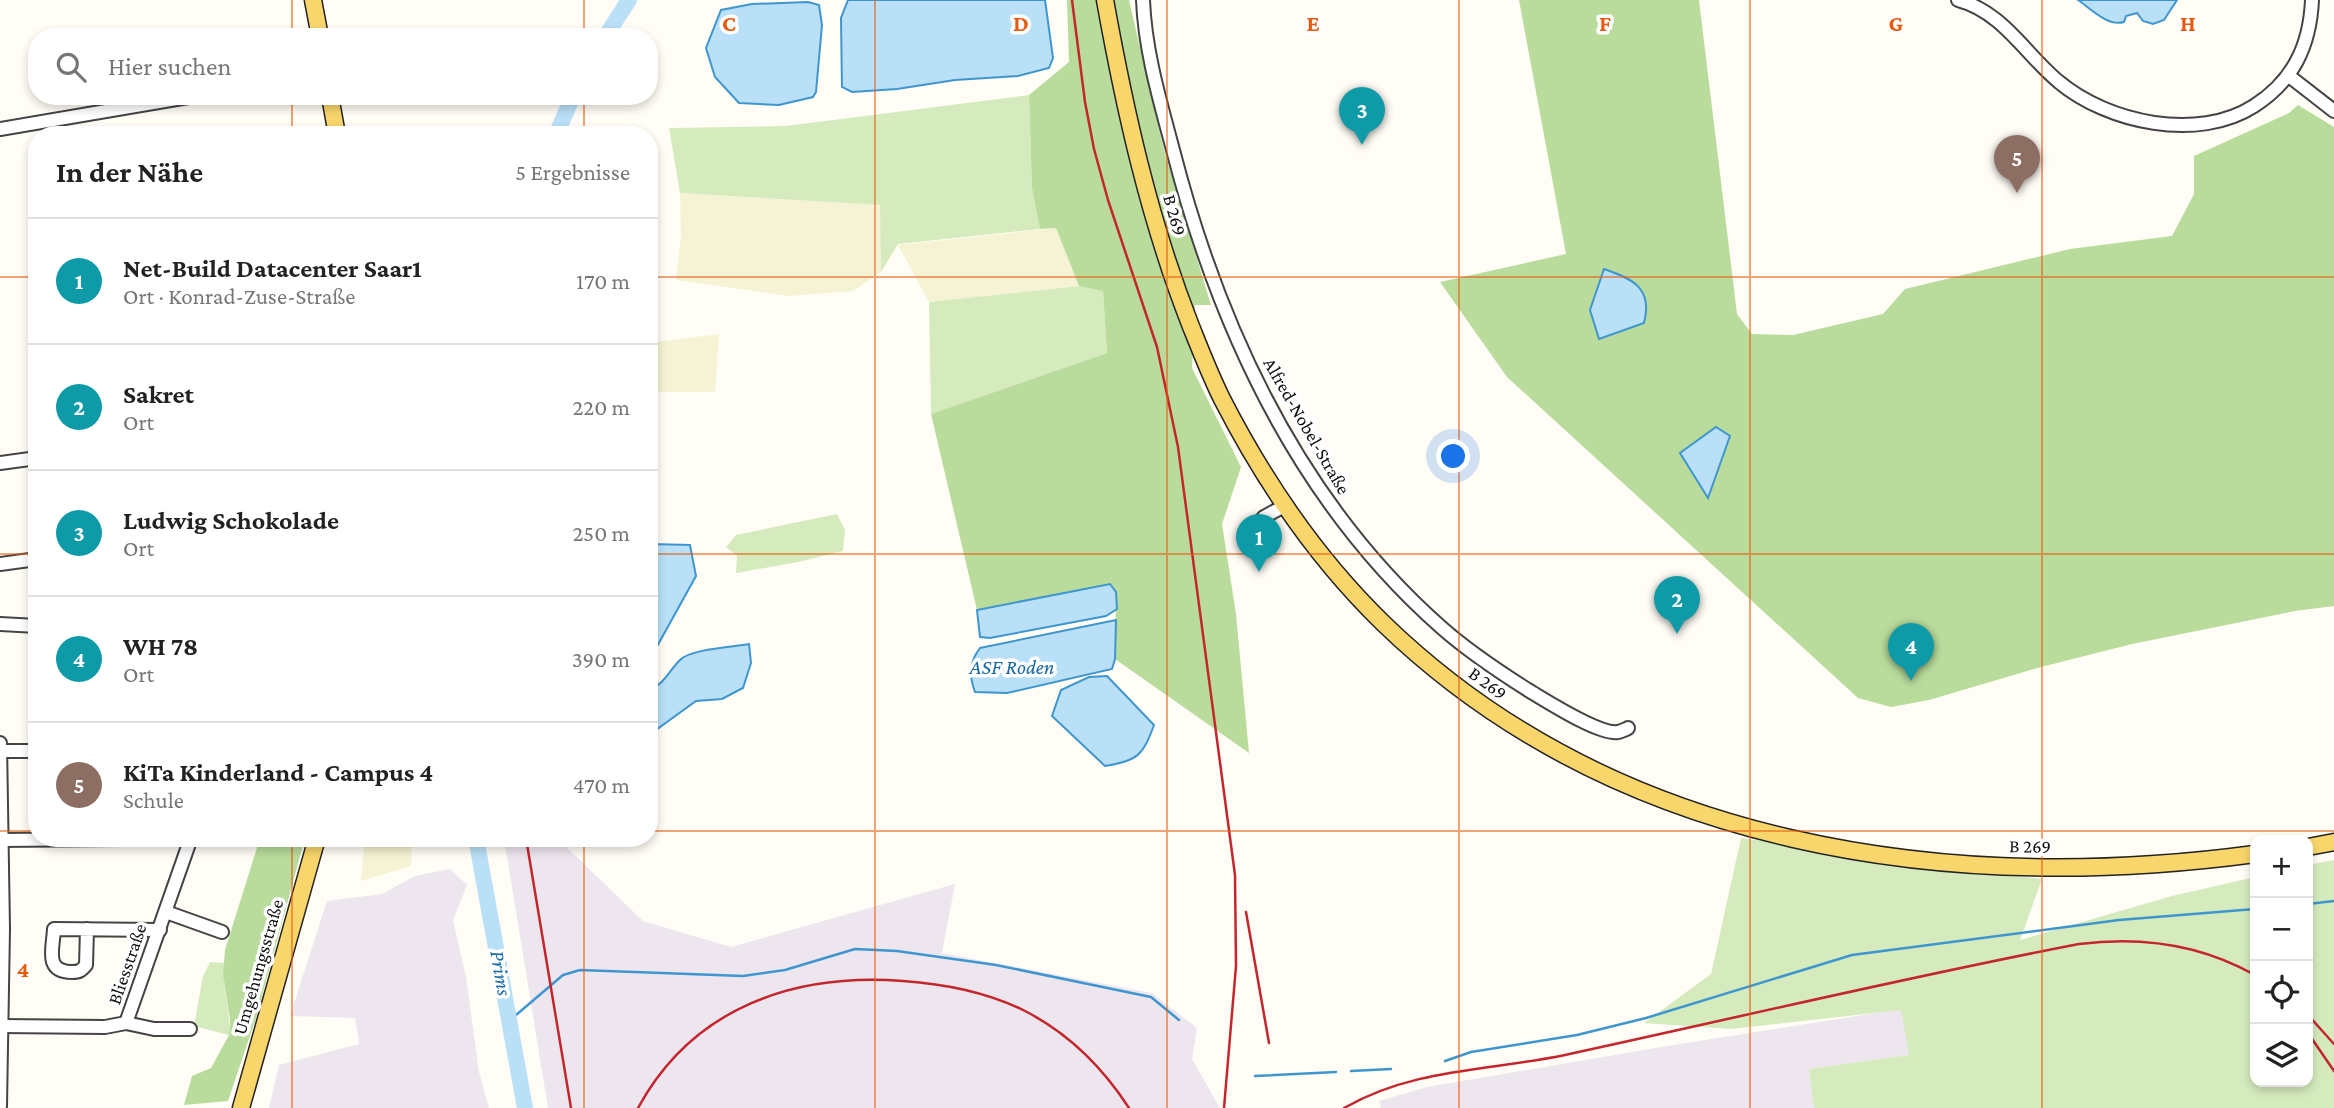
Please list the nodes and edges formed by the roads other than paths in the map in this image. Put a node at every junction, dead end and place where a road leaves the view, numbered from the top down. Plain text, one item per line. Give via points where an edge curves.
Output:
1 (313, 0) edge
2 (1105, 0) edge
3 (1143, 0) edge
4 (1958, 0) edge
5 (2312, 0) edge
6 (318, 28) edge
7 (2289, 76) junction
8 (141, 105) edge
9 (332, 105) edge
10 (2334, 111) edge
11 (335, 126) edge
12 (0, 129) edge
13 (28, 459) edge
14 (0, 463) edge
15 (1286, 505) junction
16 (1256, 525) dead end
17 (28, 560) edge
18 (0, 564) edge
19 (0, 624) edge
20 (28, 626) edge
21 (1628, 728) dead end
22 (0, 743) edge
23 (28, 752) edge
24 (1, 753) edge
25 (1, 840) edge
26 (28, 840) edge
27 (2334, 842) edge
28 (2313, 846) edge
29 (185, 847) edge
30 (314, 847) edge
31 (2250, 855) edge
32 (166, 912) junction
33 (2, 929) edge
34 (87, 929) dead end
35 (160, 930) junction
36 (222, 932) dead end
37 (126, 1023) junction
38 (1, 1026) edge
39 (190, 1029) dead end
40 (0, 1106) edge
41 (241, 1108) edge

1 - 6 main road
2 - 15 main road, B 269 / B 269 via 1135,152 1161,243 1221,396
3 - 21 street, Alfred-Nobel-Straße via 1156,82 1206,262 1249,366 1311,477 1375,561 1442,628 1497,670 1569,714 1611,732
4 - 7 street via 1992,15 2042,68 2077,95 2137,119 2202,124 2228,118 2265,99
5 - 7 street via 2304,47
7 - 10 street
8 - 12 street
9 - 11 main road
13 - 14 street
15 - 16 street
15 - 31 main road, B 269 / B 269 via 1325,558 1383,623 1449,681 1565,756 1680,806 1779,836 1930,862 2111,867
17 - 18 street
19 - 20 street
22 - 24 street
23 - 24 street
24 - 25 street
25 - 26 street
25 - 33 street
27 - 28 main road
29 - 32 street, Bliesstraße
30 - 41 main road, Umgehungsstraße
32 - 35 street, Bliesstraße
32 - 36 street
33 - 38 street
34 - 35 street
35 - 37 street, Bliesstraße
37 - 38 street, Bliesstraße via 119,1027
37 - 39 street via 154,1030
38 - 40 street

